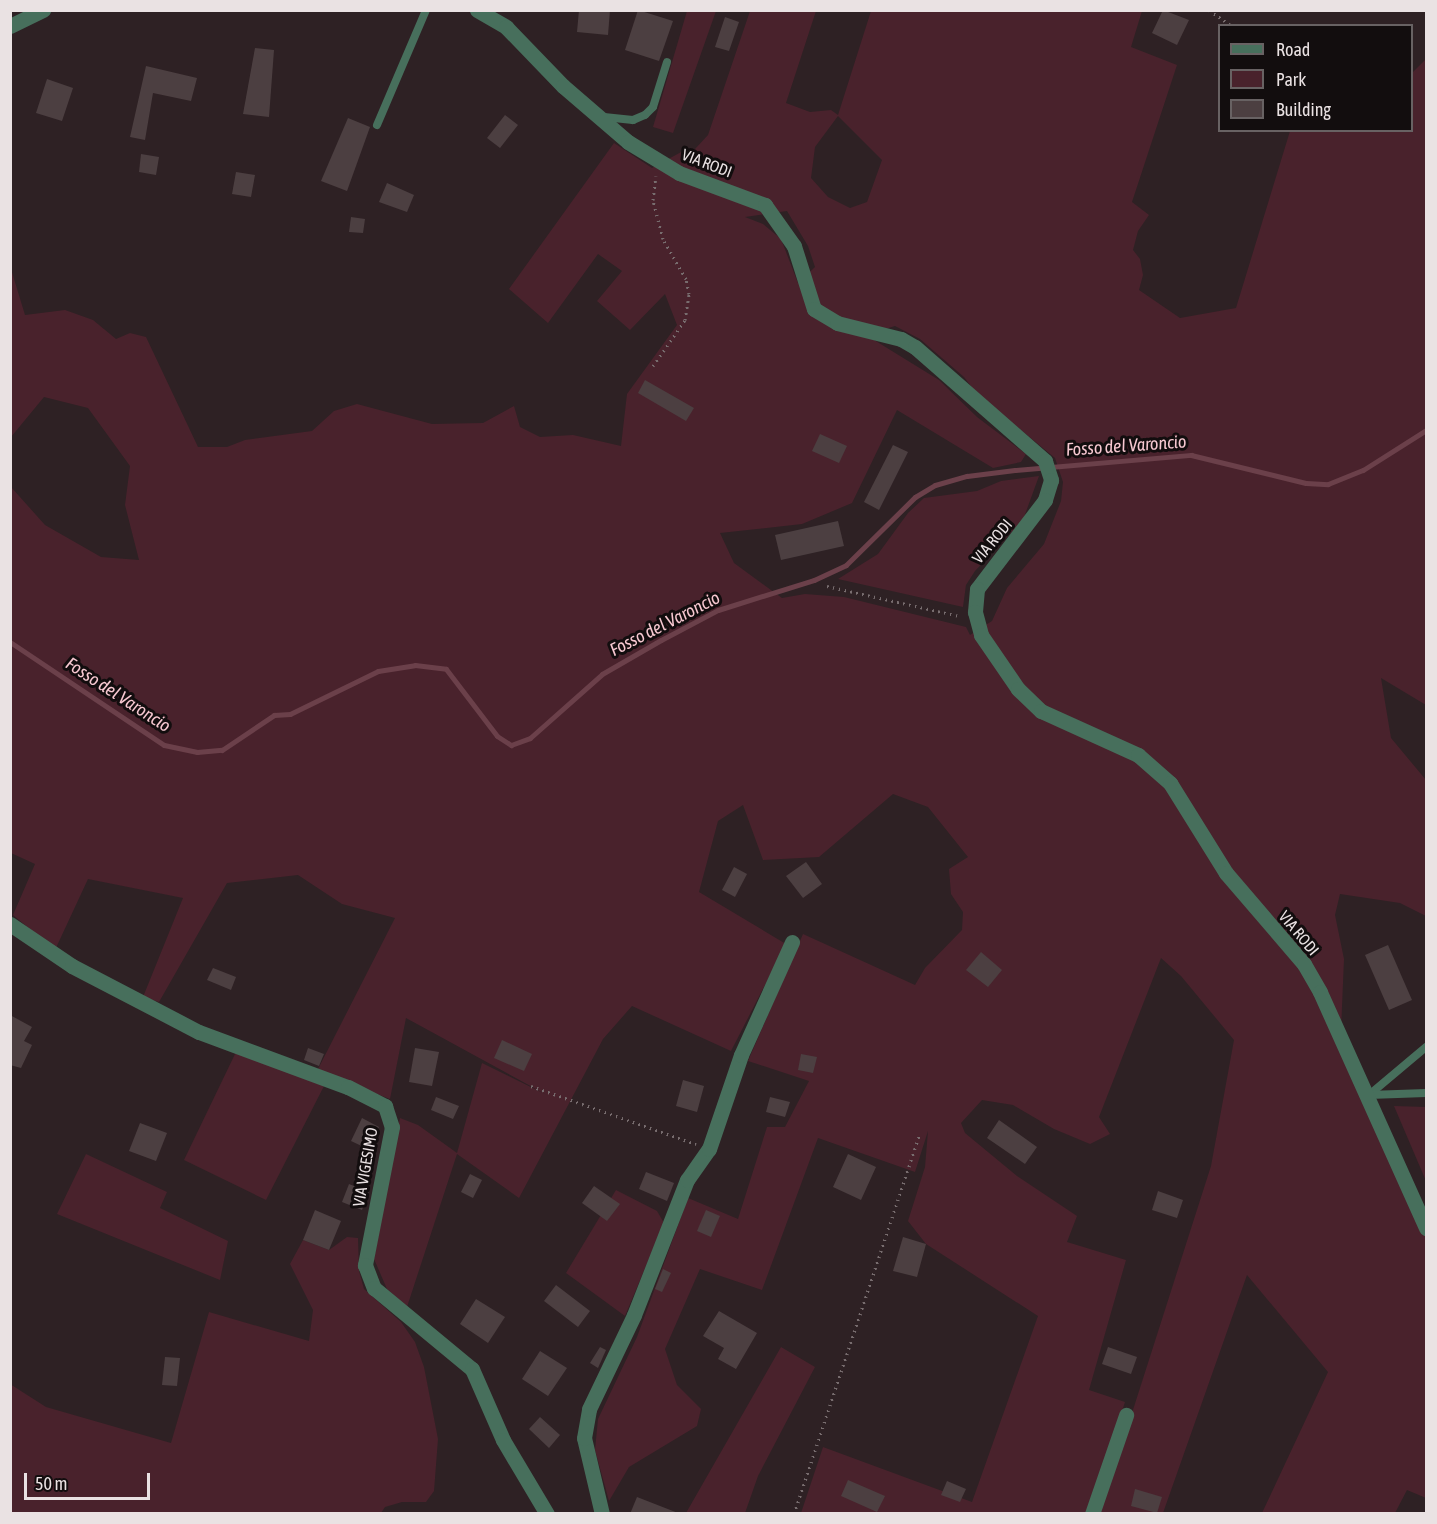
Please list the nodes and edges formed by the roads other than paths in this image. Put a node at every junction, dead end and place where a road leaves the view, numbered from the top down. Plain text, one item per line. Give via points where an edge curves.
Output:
1 (43, 10) edge
2 (426, 10) edge
3 (477, 10) edge
4 (10, 26) edge
5 (667, 62) dead end
6 (594, 113) junction
7 (377, 125) dead end
8 (10, 924) edge
9 (792, 942) dead end
10 (1426, 1047) edge
11 (1426, 1093) edge
12 (1369, 1095) junction
13 (1426, 1228) edge
14 (1126, 1415) dead end
15 (547, 1514) edge
16 (602, 1514) edge
17 (1092, 1514) edge

1 - 4 street
2 - 7 lane
3 - 6 street, VIA RODI via 506,27
5 - 6 lane via 653,107 645,115 619,120
6 - 12 street, VIA RODI via 664,165 765,205 794,246 814,309 837,323 901,339 915,347 1045,461 1050,473 1048,492 1039,510 981,582 975,597 976,620 987,647 1041,711 1138,755 1170,783 1232,881 1304,964 1341,1031
8 - 15 street, VIA VIGESIMO via 72,966 199,1032 386,1106 392,1127 365,1265 375,1288 472,1369 503,1440
9 - 16 street via 741,1055 709,1149 687,1180 634,1315 589,1409 584,1438
10 - 12 lane
11 - 12 lane
12 - 13 street, VIA RODI
14 - 17 street

